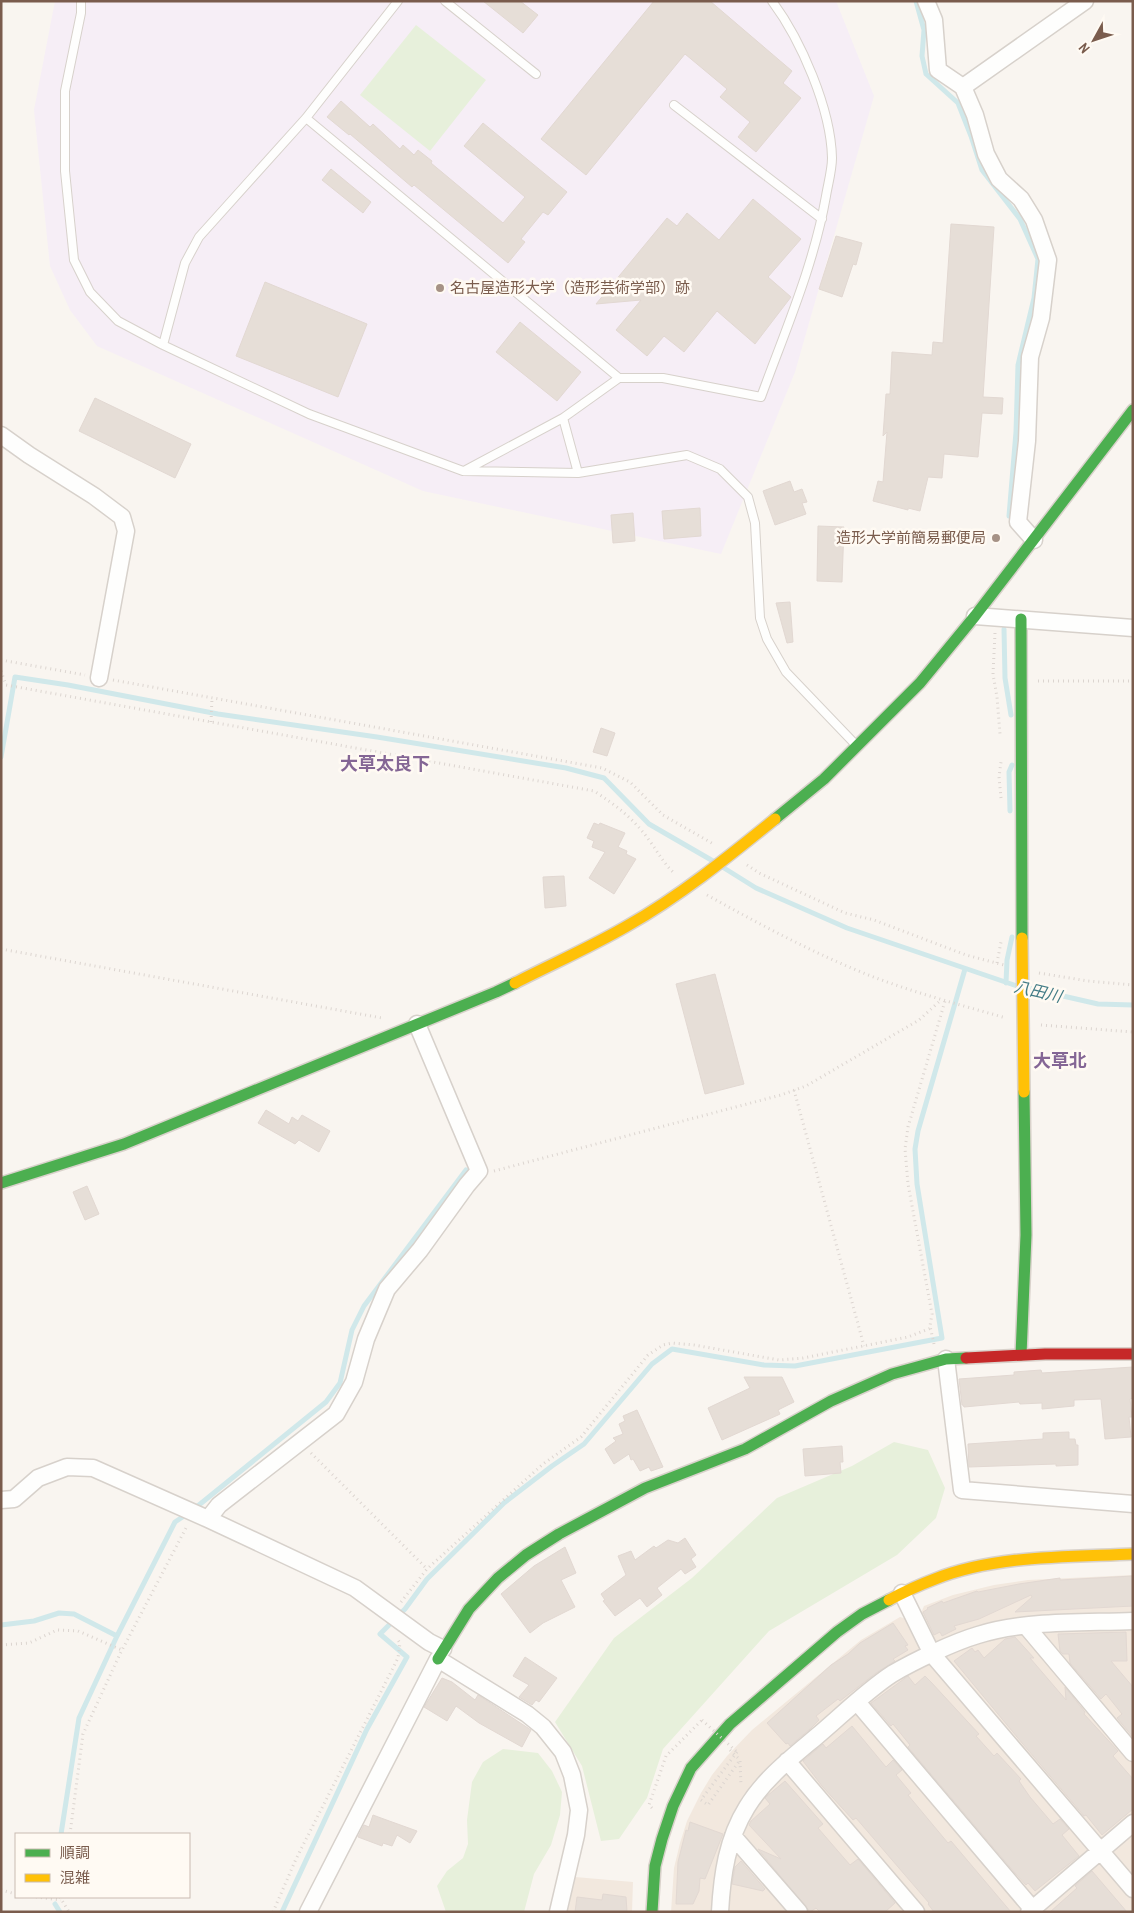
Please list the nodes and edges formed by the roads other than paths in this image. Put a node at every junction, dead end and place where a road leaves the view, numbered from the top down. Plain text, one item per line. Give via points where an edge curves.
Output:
1 (81, 1) edge
2 (398, 1) edge
3 (445, 1) edge
4 (772, 1) edge
5 (926, 1) edge
6 (1085, 1) edge
7 (536, 74) dead end
8 (963, 87) junction
9 (674, 105) dead end
10 (306, 118) junction
11 (822, 219) junction
12 (163, 345) junction
13 (619, 378) junction
14 (1133, 410) edge
15 (564, 418) junction
16 (1, 435) edge
17 (463, 471) junction
18 (578, 473) junction
19 (1034, 540) junction
20 (974, 616) junction
21 (1021, 619) junction
22 (1133, 628) edge
23 (99, 678) road end
24 (856, 746) junction
25 (417, 1024) junction
26 (1, 1182) edge
27 (940, 1353) junction
28 (1133, 1354) edge
29 (1021, 1355) junction
30 (1, 1500) edge
31 (1133, 1504) edge
32 (202, 1516) junction
33 (1133, 1554) edge
34 (902, 1593) junction
35 (1133, 1621) edge
36 (1026, 1626) junction
37 (440, 1654) junction
38 (932, 1654) junction
39 (857, 1702) junction
40 (1133, 1753) edge
41 (787, 1762) junction
42 (1133, 1824) edge
43 (733, 1836) junction
44 (1100, 1851) junction
45 (1133, 1889) edge
46 (1032, 1911) edge
47 (308, 1912) edge
48 (558, 1912) edge
49 (652, 1912) edge
50 (720, 1912) edge
51 (799, 1912) edge
52 (916, 1912) edge

1 - 12 lane via 64,91 65,171 74,260 90,292 118,321
2 - 10 lane
3 - 7 lane
4 - 11 lane via 787,22 824,105 832,159
5 - 8 street via 934,20 938,70
6 - 8 street
8 - 19 street via 986,154 999,179 1020,199 1034,220 1048,260 1041,318 1030,357 1027,441 1018,522
9 - 11 lane
10 - 12 lane via 200,236 184,263
10 - 13 lane
11 - 13 lane via 803,284 761,397 663,378
12 - 17 lane via 309,414
13 - 15 lane
14 - 19 street
15 - 17 lane
15 - 18 lane
16 - 23 street via 122,517 126,530
17 - 18 lane
18 - 24 lane via 687,455 720,469 748,497 755,523 760,618 767,639 786,672
19 - 20 street
20 - 21 street
20 - 24 street via 920,683
21 - 22 street
21 - 29 street via 1026,1235
24 - 25 street via 824,779 732,854 670,899 584,948 496,992
25 - 26 street via 124,1144
25 - 32 street via 479,1172 387,1289 366,1339 354,1382 336,1414
27 - 29 street
27 - 31 street via 962,1490
27 - 37 street via 831,1401 745,1449 645,1488 560,1534 526,1555 498,1578 469,1609
28 - 29 street
30 - 32 street via 14,1499 38,1478 67,1467 93,1468
32 - 37 street via 355,1588 429,1642
33 - 34 street via 1001,1563 936,1578
34 - 38 street
34 - 49 street via 862,1614 838,1632 730,1724 691,1768 662,1838 655,1866
35 - 36 street
36 - 38 street via 978,1634
36 - 40 street
37 - 47 street
37 - 48 street via 544,1727 563,1752 572,1775 579,1810
38 - 39 street via 892,1674
38 - 44 street
39 - 41 street
39 - 46 street
41 - 43 street via 751,1801
41 - 52 street
42 - 44 street
43 - 50 street via 725,1861
43 - 51 street
44 - 45 street
44 - 46 street

